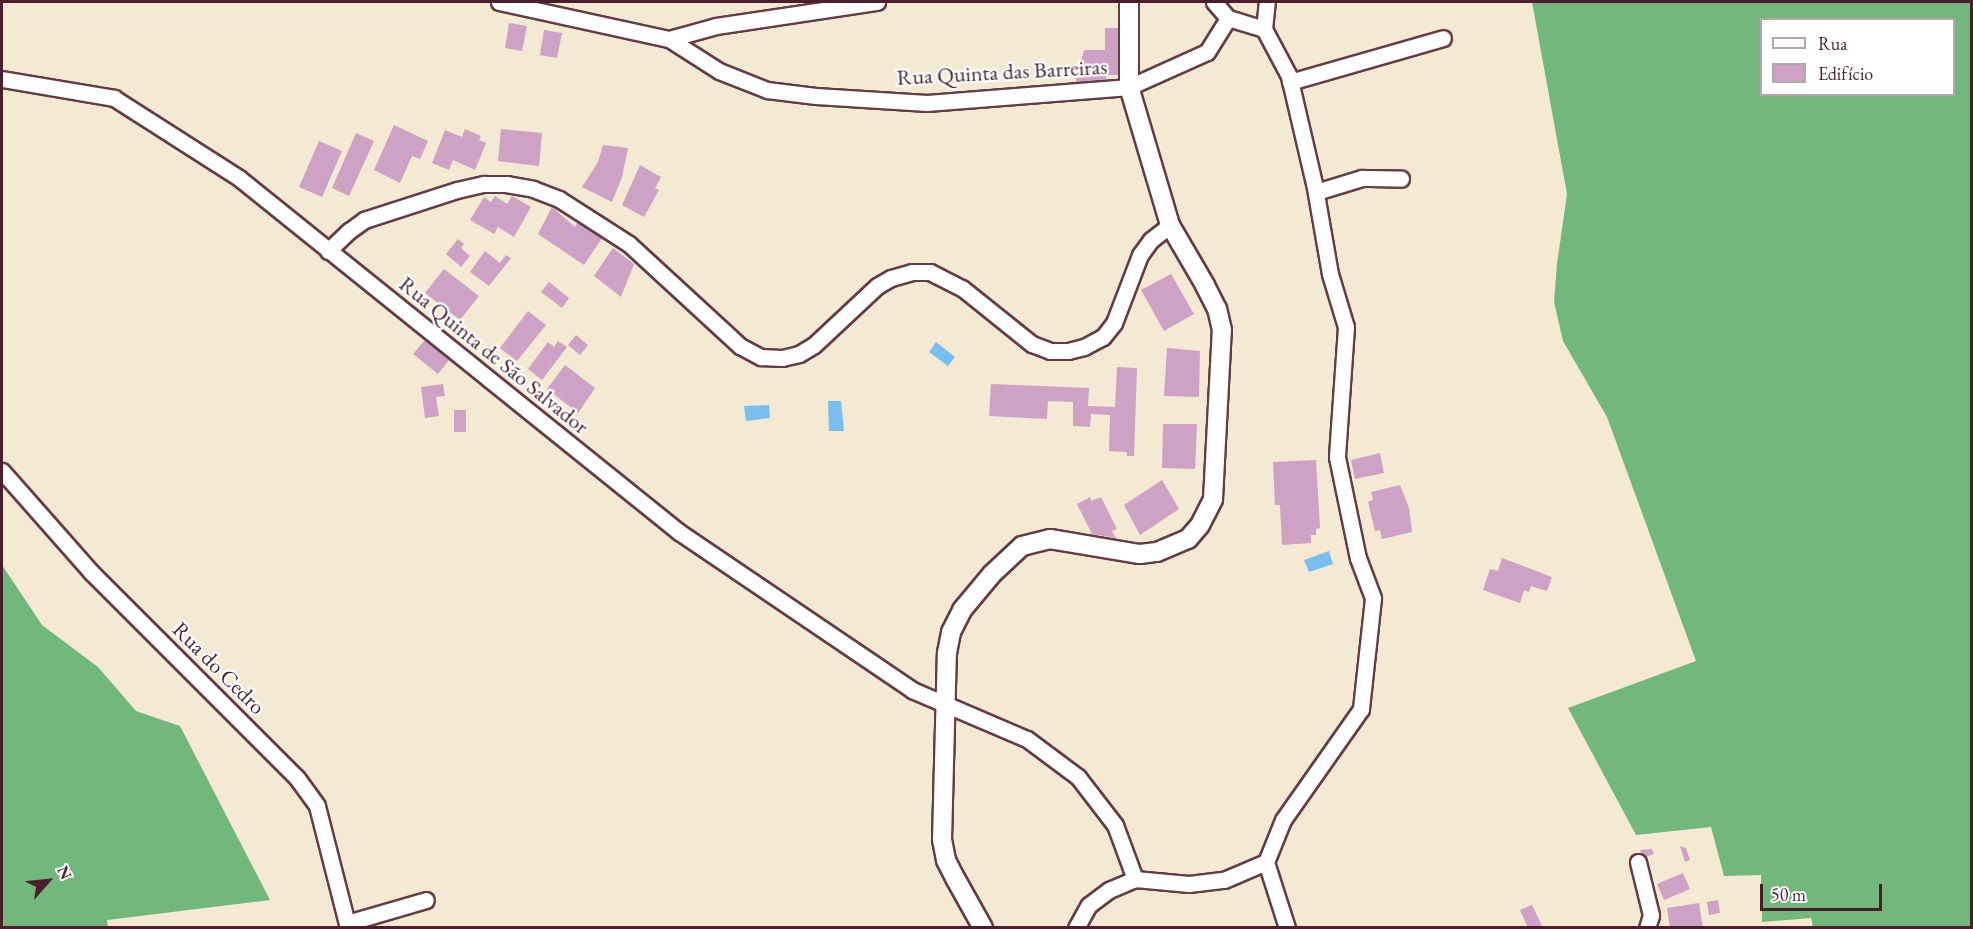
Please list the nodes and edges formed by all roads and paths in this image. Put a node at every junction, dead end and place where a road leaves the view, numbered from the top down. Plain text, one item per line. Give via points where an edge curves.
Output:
1 (499, 2) edge
2 (877, 2) edge
3 (1129, 2) edge
4 (1214, 2) edge
5 (1267, 2) edge
6 (1228, 18) junction
7 (1264, 28) junction
8 (1443, 38) dead end
9 (669, 39) junction
10 (2, 79) edge
11 (1290, 82) junction
12 (1129, 87) junction
13 (1401, 179) dead end
14 (1316, 192) junction
15 (1170, 225) junction
16 (328, 251) junction
17 (2, 471) edge
18 (946, 704) junction
19 (1266, 862) junction
20 (1638, 862) dead end
21 (1135, 879) junction
22 (426, 900) dead end
23 (347, 925) edge
24 (983, 927) edge
25 (1076, 927) edge
26 (1287, 927) edge
27 (1647, 927) edge

1 - 9 street, Rua Quinta das Barreiras
2 - 9 street via 716,26
3 - 12 street
4 - 6 street
5 - 7 street
6 - 7 street
6 - 12 street, Rua Quinta das Barreiras via 1207,52
7 - 11 street
8 - 11 street
9 - 12 street, Rua Quinta das Barreiras via 729,75 767,90 816,96 927,103
10 - 16 street, Rua Quinta de São Salvador via 114,98 239,178
11 - 14 street
12 - 15 street
13 - 14 street via 1362,178
14 - 19 street via 1330,274 1346,327 1337,457 1358,558 1373,598 1361,709 1283,820
15 - 16 street via 1140,255 1114,323 1103,336 1068,351 1050,351 1032,344 962,288 930,272 912,272 877,286 814,345 799,354 761,357 740,346 629,244 559,199 506,184 457,190 364,220
15 - 18 street via 1206,285 1222,330 1213,499 1188,539 1157,552 1140,554 1050,539 1022,546 992,574 958,617 946,653
16 - 18 street, Rua Quinta de São Salvador via 679,532 912,690
17 - 23 street, Rua do Cedro via 91,572 297,778 317,806
18 - 21 street, Rua Quinta de São Salvador via 1027,739 1078,777 1114,825
18 - 24 street via 942,840 946,860
19 - 21 street via 1224,880 1190,884
19 - 26 street
20 - 27 street via 1651,915
21 - 25 street via 1109,890 1089,905
22 - 23 street

